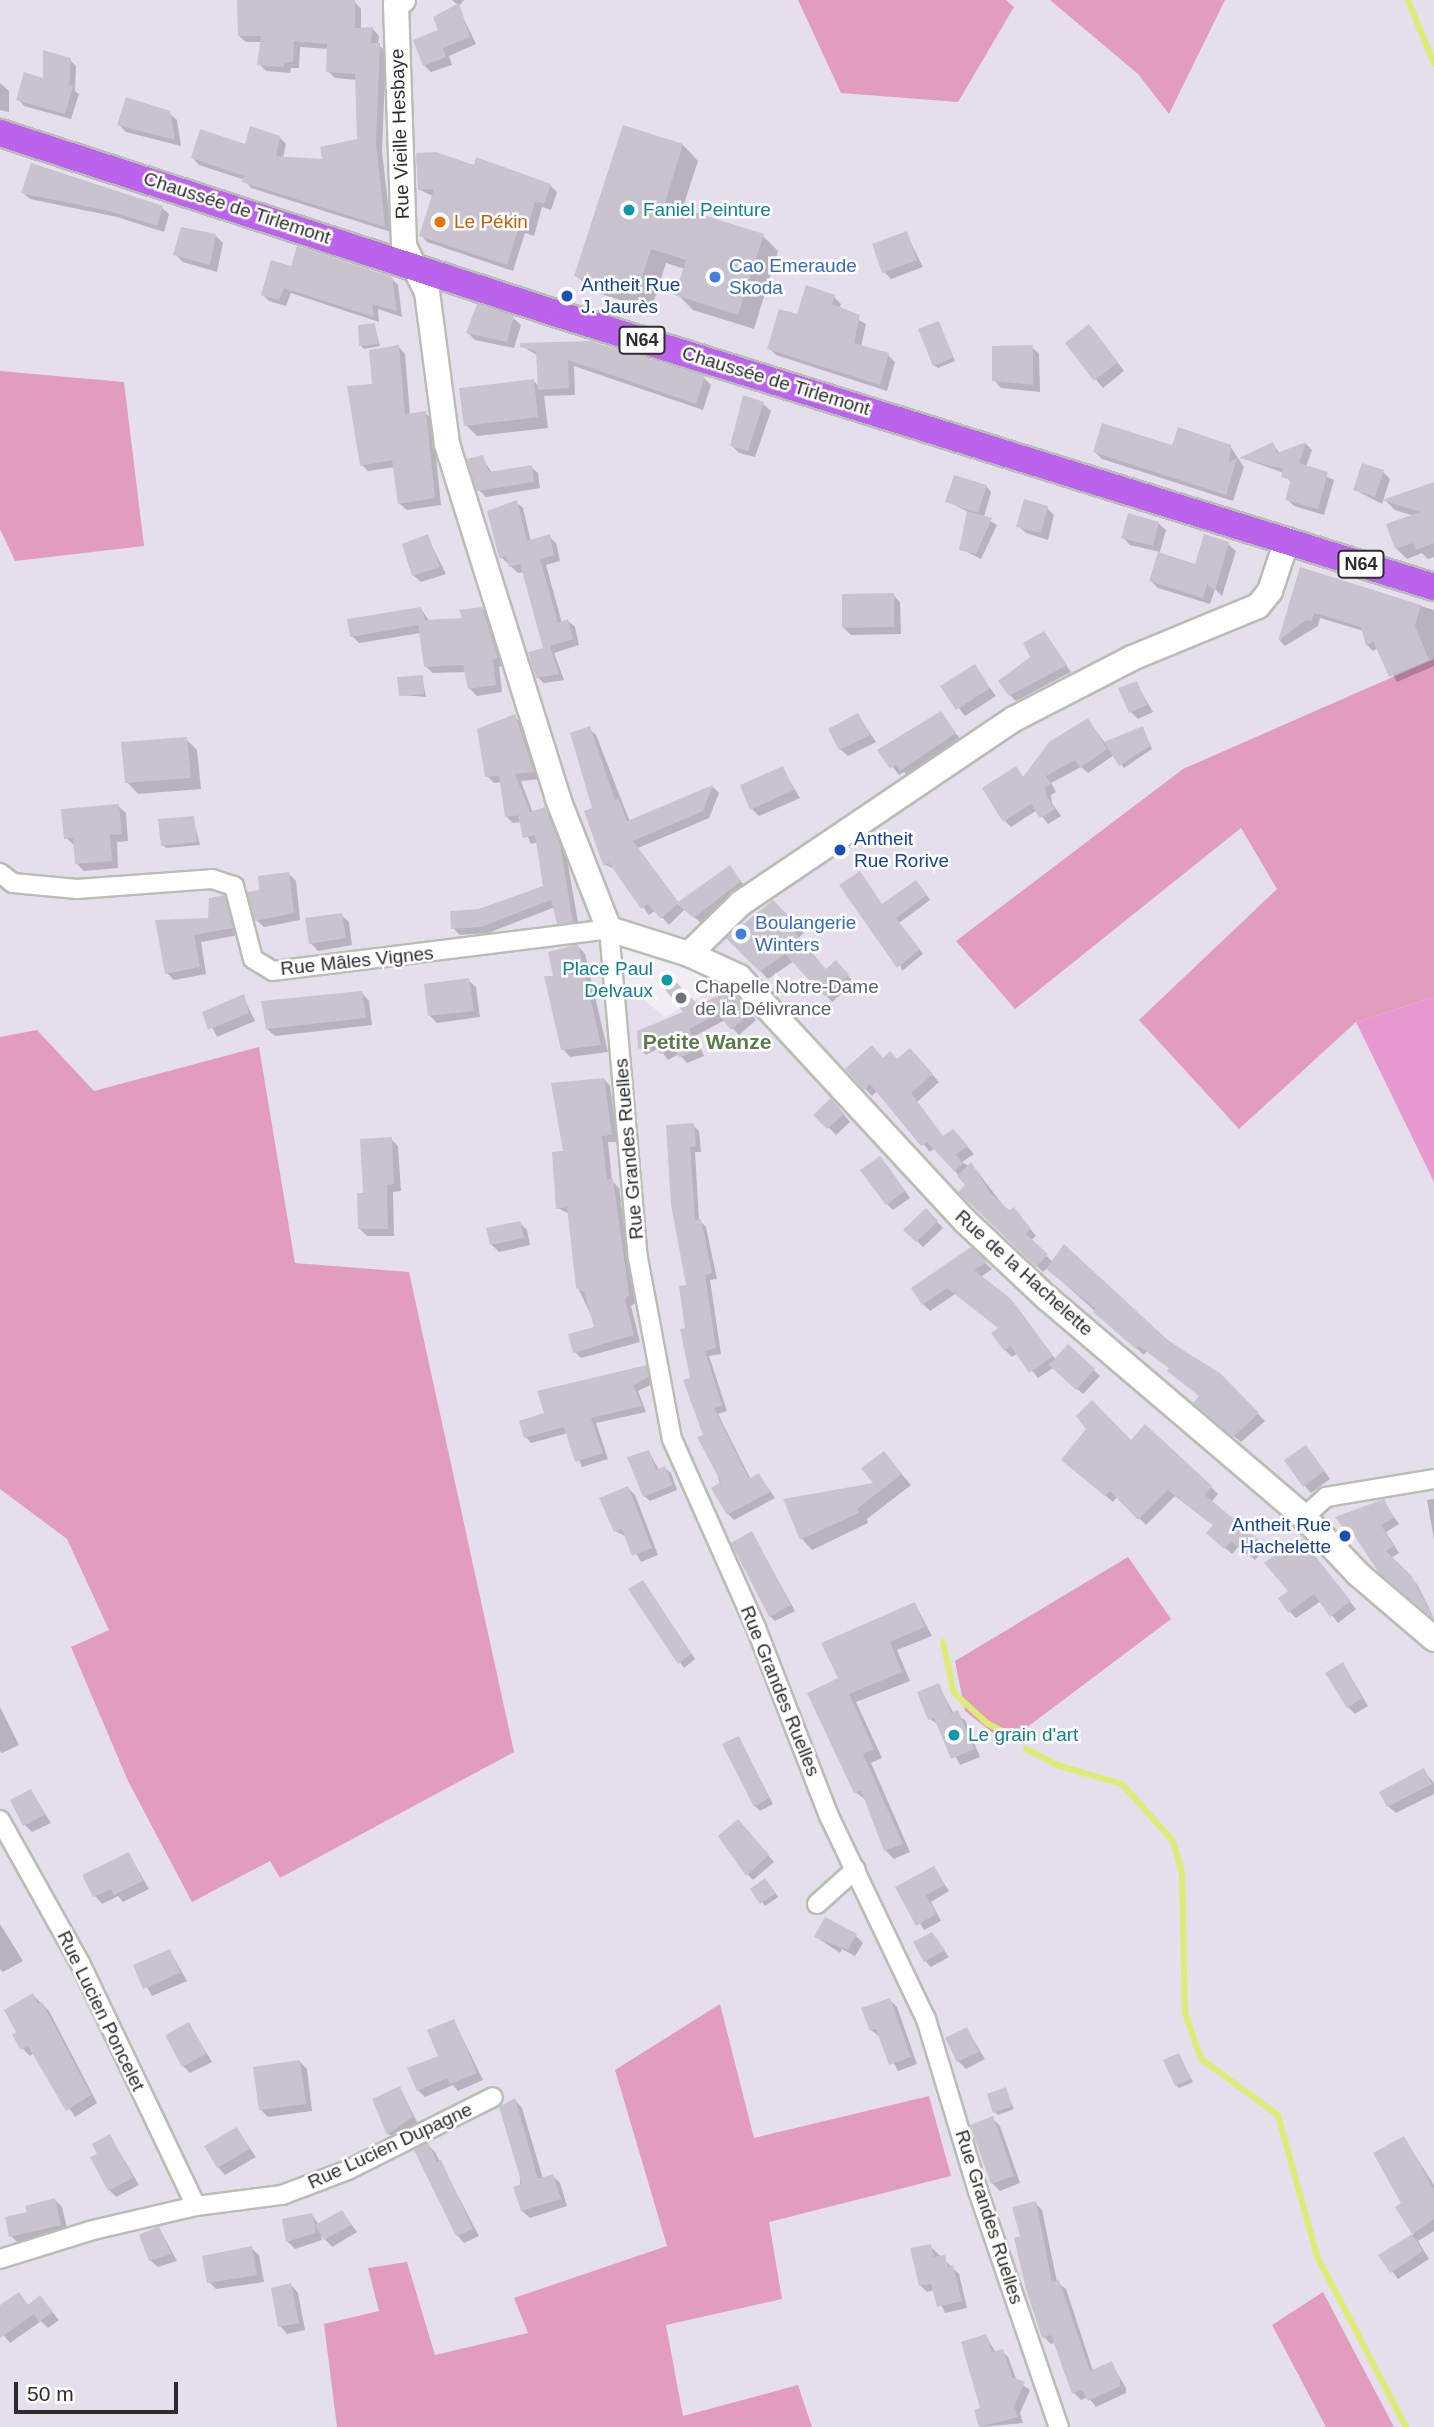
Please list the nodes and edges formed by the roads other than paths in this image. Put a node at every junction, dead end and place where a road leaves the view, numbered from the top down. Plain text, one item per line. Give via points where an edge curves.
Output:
1 (397, 1) edge
2 (0, 132) edge
3 (411, 263) junction
4 (1287, 540) junction
5 (1434, 587) edge
6 (0, 873) edge
7 (609, 929) junction
8 (689, 954) junction
9 (1434, 1479) edge
10 (1304, 1517) junction
11 (1434, 1639) edge
12 (0, 1820) edge
13 (856, 1869) junction
14 (817, 1903) dead end
15 (493, 2097) dead end
16 (196, 2206) junction
17 (0, 2259) edge
18 (1059, 2427) edge

1 - 3 street, Rue Vieille Hesbaye via 404,246
2 - 3 main road, Chaussée de Tirlemont / N64
3 - 4 main road, Chaussée de Tirlemont / N64 via 561,315
3 - 7 street, Rue Vieille Hesbaye via 426,292 447,444 558,799
4 - 5 main road, Chaussée de Tirlemont / N64
4 - 8 street via 1270,591 1258,606 1132,658 1014,719 741,903
6 - 7 street, Rue Mâles Vignes via 13,883 77,889 212,879 234,886 253,960 273,971
7 - 8 street, Rue de la Hachelette
7 - 13 street, Rue Grandes Ruelles via 638,1258 672,1439 756,1628 829,1816
8 - 10 street, Rue de la Hachelette via 739,978 965,1222 1046,1298
9 - 10 street via 1326,1497
10 - 11 street, Rue de la Hachelette via 1358,1574
12 - 16 street, Rue Lucien Poncelet via 79,1963
13 - 14 street
13 - 18 street, Rue Grandes Ruelles via 926,2019 978,2191
15 - 16 street, Rue Lucien Dupagne via 358,2165 282,2195
16 - 17 street, Rue Lucien Dupagne via 93,2230

